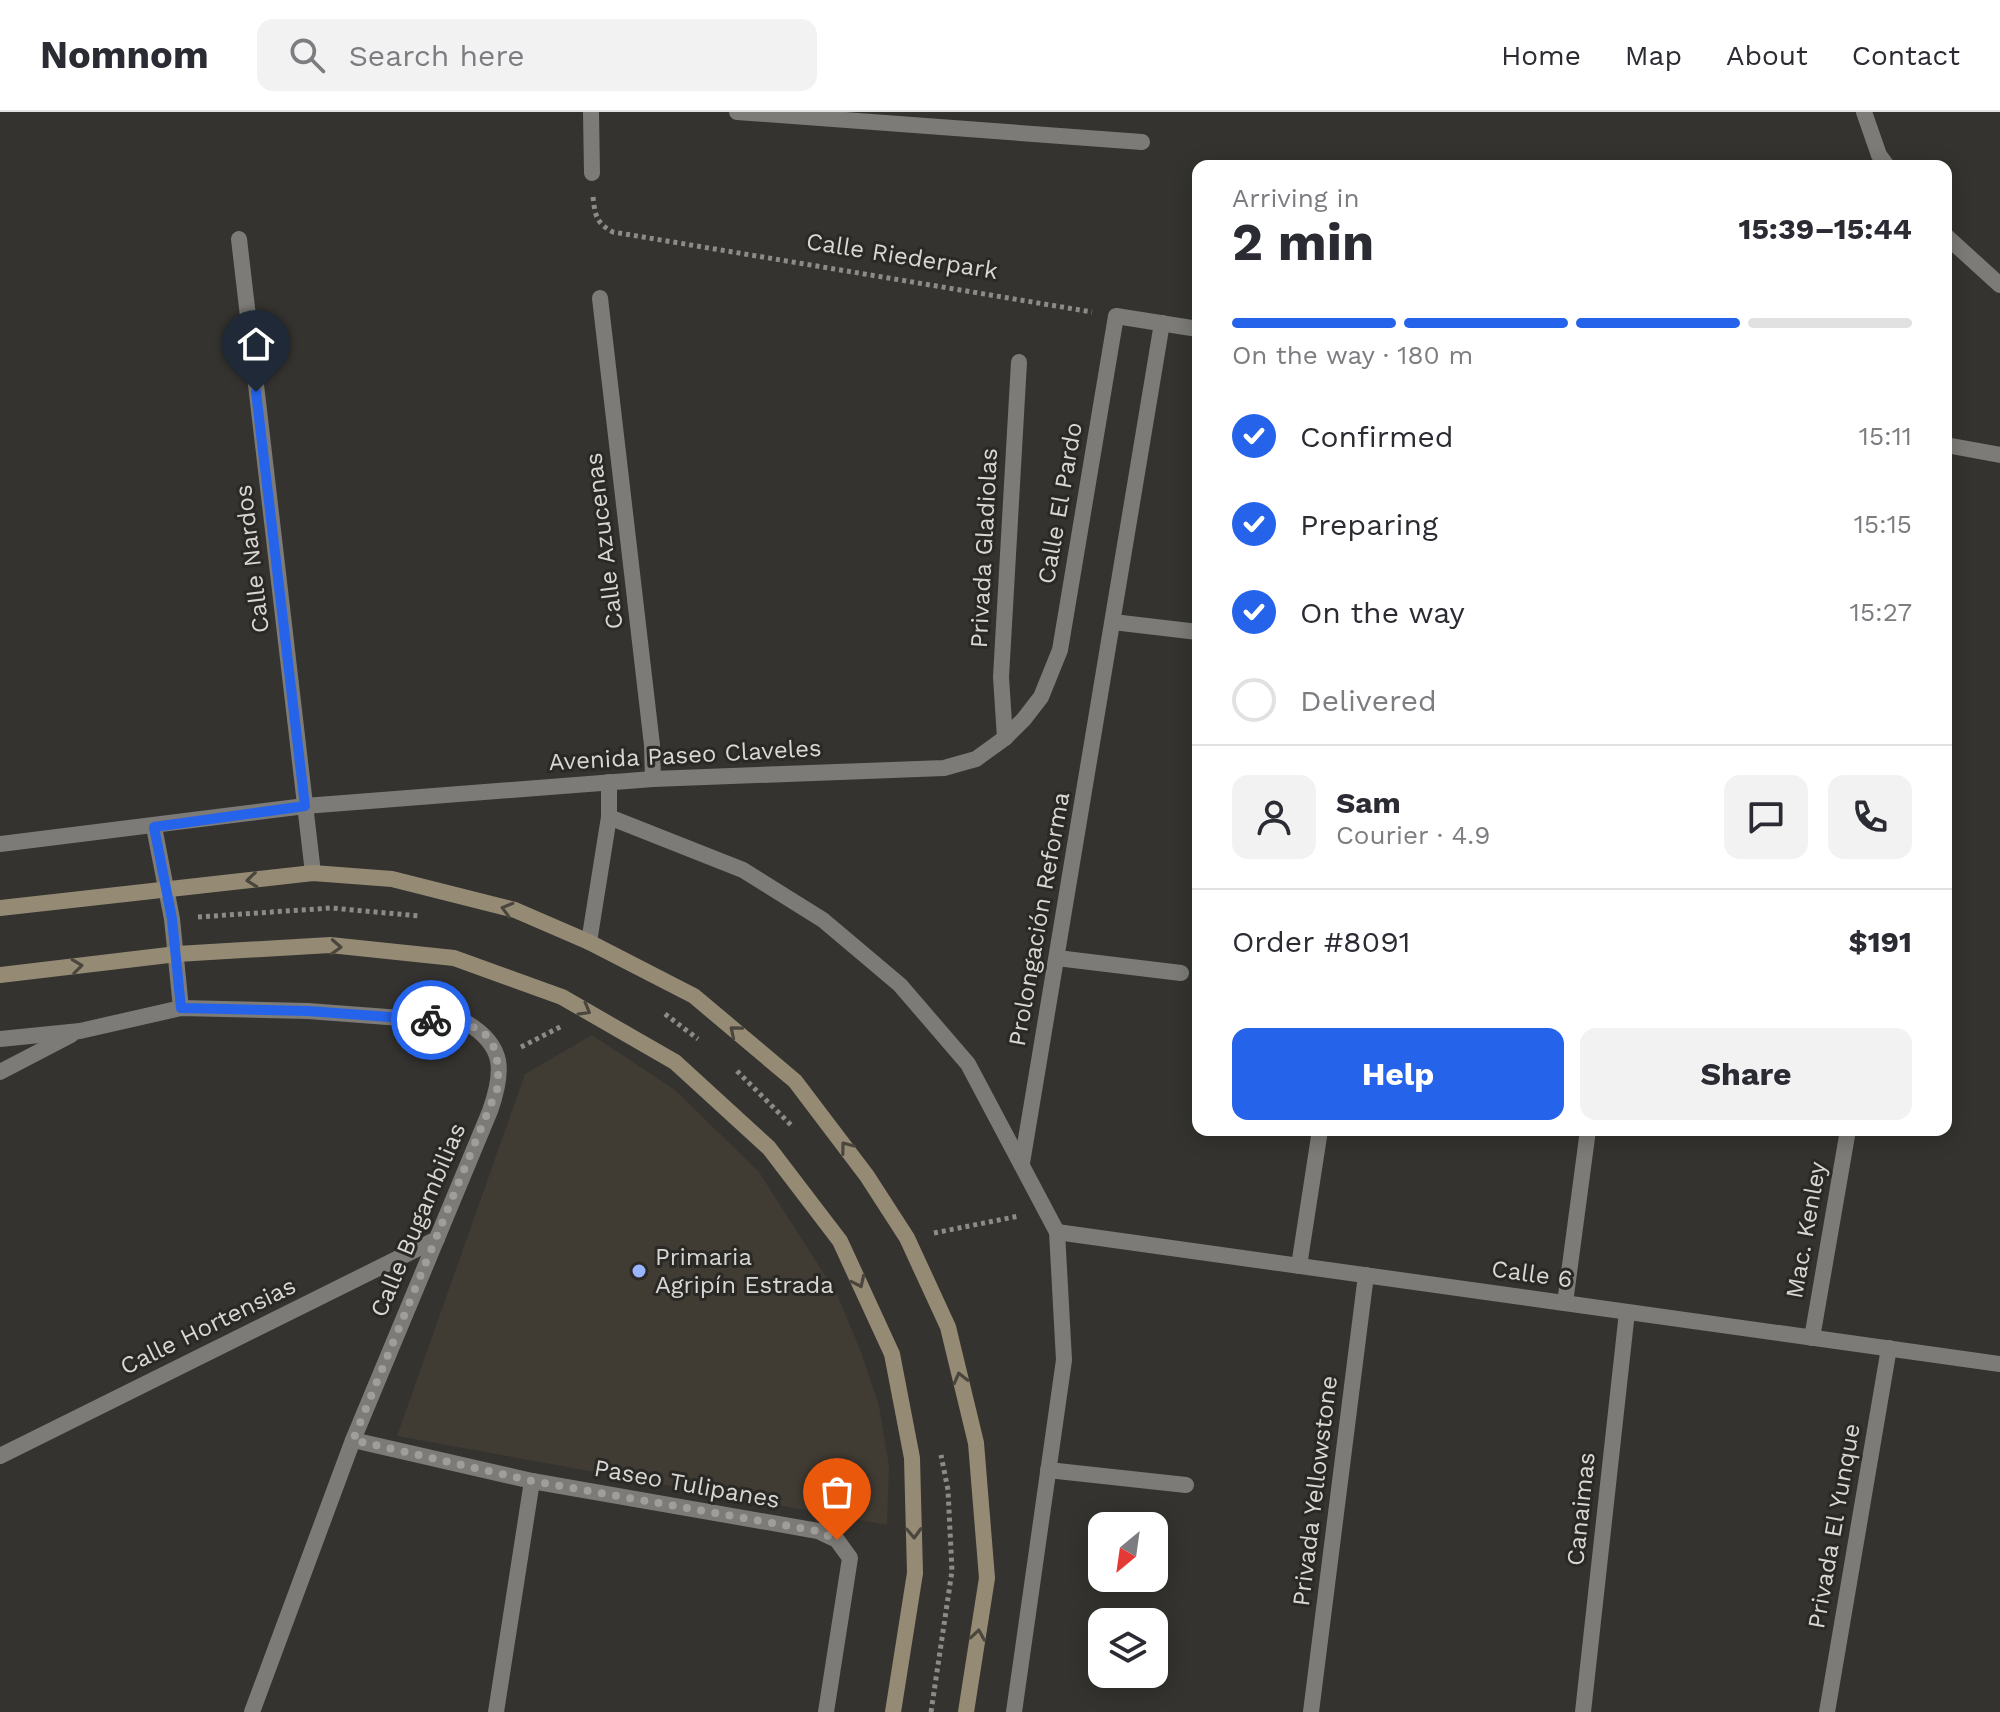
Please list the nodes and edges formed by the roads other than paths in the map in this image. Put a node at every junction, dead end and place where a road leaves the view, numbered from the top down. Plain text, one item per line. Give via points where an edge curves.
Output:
1 (591, 112) edge
2 (737, 112) edge
3 (1864, 112) edge
4 (1142, 142) dead end
5 (1883, 160) edge
6 (592, 173) dead end
7 (239, 239) dead end
8 (1952, 241) edge
9 (2000, 285) edge
10 (600, 298) dead end
11 (1162, 323) junction
12 (1192, 328) edge
13 (1019, 362) dead end
14 (1952, 446) edge
15 (2000, 455) edge
16 (1113, 622) junction
17 (1192, 631) edge
18 (1041, 697) joint
19 (1005, 738) junction
20 (653, 779) junction
21 (609, 782) junction
22 (305, 806) junction
23 (609, 817) junction
24 (154, 827) junction
25 (0, 844) edge
26 (313, 873) junction
27 (167, 889) junction
28 (0, 908) edge
29 (589, 942) junction
30 (177, 954) junction
31 (1057, 958) junction
32 (1181, 973) dead end
33 (0, 975) edge
34 (181, 1008) junction
35 (80, 1031) junction
36 (0, 1039) edge
37 (0, 1072) edge
38 (1319, 1136) edge
39 (1587, 1136) edge
40 (1847, 1136) edge
41 (1022, 1163) junction
42 (1057, 1232) junction
43 (437, 1239) junction
44 (1299, 1266) junction
45 (1366, 1275) junction
46 (1565, 1303) junction
47 (1627, 1312) junction
48 (1812, 1338) junction
49 (1889, 1348) junction
50 (2000, 1364) edge
51 (353, 1440) junction
52 (0, 1456) edge
53 (1048, 1470) junction
54 (532, 1481) junction
55 (1186, 1485) dead end
56 (252, 1712) edge
57 (496, 1712) edge
58 (826, 1712) edge
59 (893, 1712) edge
60 (966, 1712) edge
61 (1014, 1712) edge
62 (1311, 1712) edge
63 (1583, 1712) edge
64 (1827, 1712) edge

1 - 6 street
2 - 4 street
3 - 5 street
7 - 22 street, Calle Nardos
8 - 9 street
10 - 20 street, Calle Azucenas
11 - 12 street
11 - 16 street
11 - 18 street, Calle El Pardo via 1116,316 1060,650
13 - 19 street, Privada Gladiolas via 1001,677
14 - 15 street
16 - 17 street
16 - 31 street, Prolongación Reforma
18 - 19 street, Avenida Paseo Claveles
19 - 20 street, Avenida Paseo Claveles via 976,759 944,768
20 - 21 street, Avenida Paseo Claveles
21 - 22 street, Avenida Paseo Claveles
21 - 23 street
22 - 24 street, Avenida Paseo Claveles
22 - 26 street, Calle Nardos
23 - 29 street
23 - 41 street via 743,870 823,920 878,966 968,1064
24 - 25 street, Avenida Paseo Claveles
24 - 27 street
26 -> 27 main road
29 -> 26 main road via 500,906 392,879
27 - 28 main road
27 - 30 street
60 -> 29 main road via 987,1578 976,1443 948,1327 907,1238 795,1081 694,996
33 -> 30 main road
30 - 34 street
30 -> 59 main road via 330,945 454,958 562,997 675,1062 769,1148 840,1241 892,1354 912,1458 915,1573
31 - 32 street
31 - 41 street, Prolongación Reforma
34 - 35 street
34 - 43 street, Calle Bugambilias via 467,1023 486,1035 499,1058 498,1087
35 - 36 street
35 - 37 street
38 - 44 street
39 - 46 street
40 - 48 street, Mac. Kenley
41 - 42 street
42 - 44 street, Calle 6
42 - 53 street via 1064,1360
43 - 51 street, Calle Bugambilias
43 - 52 street, Calle Hortensias
44 - 45 street, Calle 6
45 - 46 street, Calle 6
45 - 62 street, Privada Yellowstone
46 - 47 street, Calle 6
47 - 48 street, Calle 6
47 - 63 street, Canaimas
48 - 49 street, Calle 6
49 - 50 street, Calle 6
49 - 64 street, Privada El Yunque
51 - 54 street, Paseo Tulipanes
51 - 56 street, Calle Bugambilias
53 - 55 street
53 - 61 street
54 - 57 street
54 - 58 street, Paseo Tulipanes via 818,1531 837,1540 850,1558

